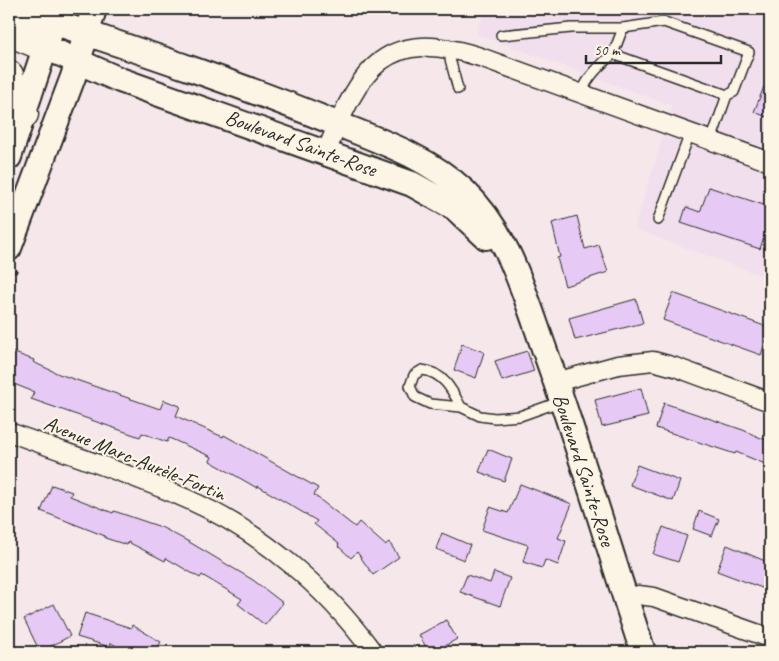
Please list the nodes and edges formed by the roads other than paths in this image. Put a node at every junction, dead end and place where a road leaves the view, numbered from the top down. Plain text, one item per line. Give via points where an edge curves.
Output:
1 (16, 9) edge
2 (94, 9) edge
3 (51, 28) edge
4 (623, 28) junction
5 (9, 32) edge
6 (501, 36) dead end
7 (82, 48) junction
8 (451, 49) junction
9 (613, 54) junction
10 (9, 75) edge
11 (458, 89) dead end
12 (581, 94) junction
13 (727, 95) junction
14 (24, 114) junction
15 (337, 124) junction
16 (690, 133) junction
17 (711, 141) junction
18 (326, 152) junction
19 (9, 157) edge
20 (770, 162) edge
21 (658, 220) dead end
22 (9, 248) edge
23 (523, 289) junction
24 (559, 392) junction
25 (770, 402) edge
26 (461, 407) junction
27 (9, 432) edge
28 (625, 599) junction
29 (770, 638) edge
30 (373, 652) edge
31 (642, 652) edge

1 - 3 highway
2 - 7 street
3 - 5 highway
3 - 7 street, Boulevard Sainte-Rose
3 - 14 street
4 - 6 lane via 570,28
4 - 9 lane
4 - 13 lane via 664,22 749,52 734,92
7 - 15 street, Boulevard Sainte-Rose via 279,101
7 - 18 street, Boulevard Sainte-Rose via 148,90
7 - 22 street
8 - 11 lane via 450,59
8 - 12 street
8 - 15 street via 413,46 388,55 360,80
9 - 12 lane via 593,71
9 - 13 lane
10 - 14 highway
12 - 16 street
13 - 17 lane
14 - 19 street
15 - 18 street
15 - 23 street, Boulevard Sainte-Rose via 421,160 463,190 502,238
16 - 17 street
16 - 21 lane
17 - 20 street
18 - 23 street, Boulevard Sainte-Rose via 412,184 455,208 502,254
23 - 24 street, Boulevard Sainte-Rose
24 - 25 street via 618,365 652,361
24 - 26 lane via 531,413 509,418 480,416
24 - 28 street, Boulevard Sainte-Rose
26 - 26 lane via 448,385 437,375 422,370 414,375 410,386 415,397 430,404
27 - 30 street, Avenue Marc-Aurèle-Fortin via 188,499 238,526 279,554 310,581
28 - 29 street via 638,595 654,597
28 - 31 street, Boulevard Sainte-Rose

